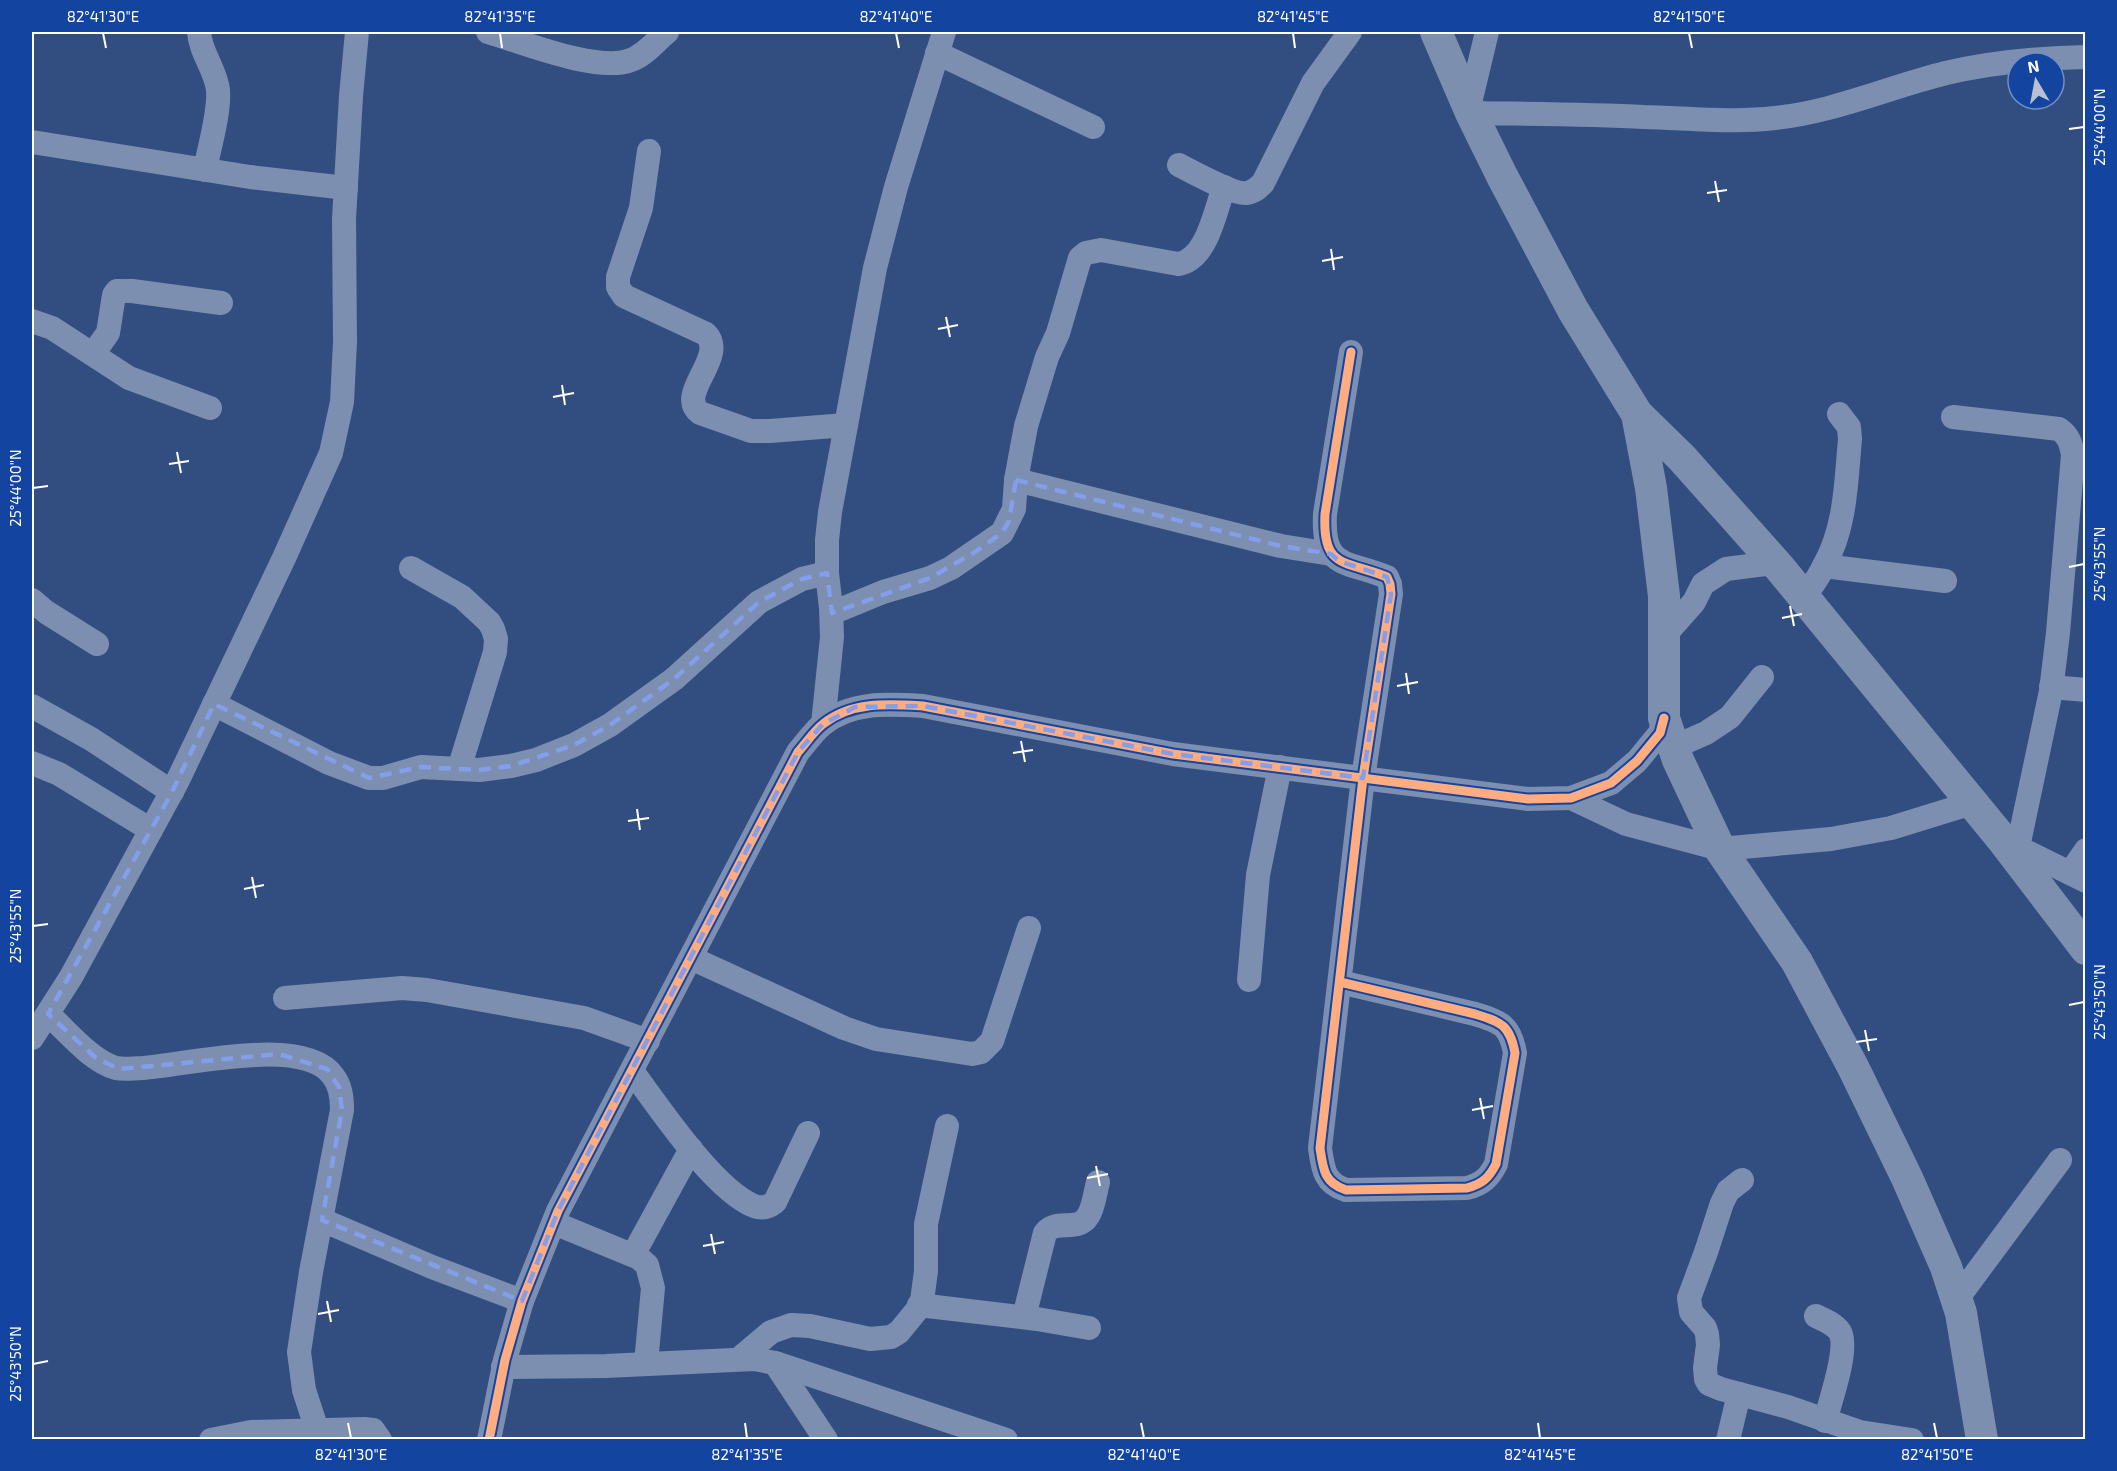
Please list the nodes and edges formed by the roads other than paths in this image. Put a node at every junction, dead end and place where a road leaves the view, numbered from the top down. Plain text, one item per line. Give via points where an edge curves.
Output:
1 (199, 32) edge
2 (357, 32) edge
3 (488, 32) edge
4 (1350, 32) edge
5 (1436, 32) edge
6 (1487, 32) edge
7 (658, 35) edge
8 (940, 42) edge
9 (2085, 57) edge
10 (1470, 110) junction
11 (1093, 127) dead end
12 (32, 142) edge
13 (649, 152) dead end
14 (1179, 165) dead end
15 (205, 170) junction
16 (1224, 187) junction
17 (346, 188) junction
18 (220, 303) dead end
19 (32, 321) edge
20 (1351, 352) dead end
21 (93, 354) junction
22 (210, 408) dead end
23 (1637, 414) junction
24 (1839, 414) dead end
25 (1953, 417) dead end
26 (846, 424) junction
27 (1016, 480) junction
28 (2078, 500) edge
29 (1331, 554) junction
30 (1824, 566) junction
31 (1779, 567) junction
32 (411, 568) dead end
33 (827, 573) junction
34 (1945, 581) dead end
35 (1804, 597) junction
36 (32, 600) edge
37 (832, 613) junction
38 (1664, 636) junction
39 (97, 644) dead end
40 (1762, 677) dead end
41 (2051, 687) junction
42 (2085, 690) edge
43 (214, 704) junction
44 (33, 712) edge
45 (823, 724) junction
46 (1669, 732) junction
47 (32, 763) edge
48 (1280, 767) junction
49 (459, 769) junction
50 (1363, 778) junction
51 (172, 792) junction
52 (1571, 798) junction
53 (1972, 803) junction
54 (151, 830) junction
55 (2010, 843) junction
56 (1720, 849) junction
57 (2085, 850) edge
58 (2078, 877) edge
59 (1029, 928) dead end
60 (2085, 949) edge
61 (691, 958) junction
62 (1249, 980) dead end
63 (1340, 982) junction
64 (285, 998) dead end
65 (37, 1026) edge
66 (648, 1041) junction
67 (632, 1071) junction
68 (947, 1126) dead end
69 (808, 1133) dead end
70 (691, 1149) junction
71 (2060, 1160) dead end
72 (1742, 1180) dead end
73 (1098, 1182) dead end
74 (322, 1220) junction
75 (554, 1223) junction
76 (633, 1255) junction
77 (1957, 1299) junction
78 (522, 1301) junction
79 (919, 1305) junction
80 (1816, 1316) dead end
81 (1024, 1317) junction
82 (1089, 1328) dead end
83 (739, 1359) junction
84 (646, 1363) junction
85 (775, 1363) junction
86 (503, 1367) junction
87 (1739, 1394) junction
88 (1825, 1421) junction
89 (317, 1430) junction
90 (975, 1435) edge
91 (490, 1439) edge
92 (211, 1440) edge
93 (380, 1440) edge
94 (826, 1440) edge
95 (1006, 1440) edge
96 (1728, 1440) edge
97 (1912, 1440) edge
98 (1982, 1440) edge

1 - 15 street via 218,90
2 - 17 street
3 - 7 street via 595,63 630,61 641,55
4 - 16 street via 1313,82 1263,183 1244,194
5 - 10 main road
6 - 10 street
8 - 11 street
8 - 26 street via 875,268
9 - 10 street via 1993,63 1819,110 1746,121
10 - 23 main road via 1573,310
12 - 15 street
13 - 26 street via 641,208 618,287 624,296 710,338 712,351 693,397 696,410 751,431
14 - 16 street
15 - 17 street
16 - 27 street via 1204,245 1187,263 1101,250 1080,258 1026,426
17 - 43 street via 344,351 338,427 331,453 289,548
18 - 21 street via 117,291 108,333
19 - 21 street via 52,328
20 - 29 street via 1324,514
21 - 22 street via 136,382
23 - 31 main road via 1682,458
23 - 38 main road via 1657,535
24 - 30 street via 1849,427 1849,450 1842,519
25 - 28 street via 2059,429 2071,443
26 - 33 street via 830,512
27 - 29 street via 1281,546
27 - 37 street via 1014,509 1002,533 930,578
28 - 41 street
29 - 50 street via 1339,561 1386,577 1390,584
30 - 34 street
30 - 35 street
31 - 35 main road
31 - 38 street via 1765,564 1726,569 1704,584 1694,602
32 - 49 street via 462,597 489,622 496,639
33 - 37 street
33 - 49 street via 802,579 759,602 674,679 610,725 574,745 511,766
35 - 53 main road
36 - 39 street
37 - 45 street
38 - 46 main road
40 - 46 street via 1730,717 1706,733
41 - 42 street
41 - 55 street
43 - 49 street via 328,763 369,778 421,767
43 - 51 street
44 - 51 street via 91,739
45 - 48 street via 855,707 923,706 1173,754
45 - 61 street via 798,752
46 - 52 street via 1659,733 1638,761 1611,783
46 - 56 main road
47 - 54 street via 59,774
48 - 50 street
48 - 62 street via 1258,875
50 - 52 street via 1528,799
50 - 63 street
51 - 54 street
52 - 56 street via 1626,824
53 - 55 main road
53 - 56 street via 1891,828
54 - 65 street via 71,977
55 - 58 street
55 - 60 main road
56 - 77 main road via 1797,962 1848,1057 1907,1178
57 - 58 street
59 - 61 street via 992,1041 981,1053 972,1054 876,1039
61 - 66 street
63 - 63 street via 1494,1020 1509,1031 1515,1053 1496,1164 1479,1185 1346,1190 1335,1186 1326,1175 1320,1148
64 - 66 street via 402,988 427,990 584,1018
65 - 74 street via 119,1069 279,1054 302,1058 327,1069 339,1087 342,1110
66 - 67 street
67 - 70 street
67 - 75 street
68 - 79 street via 926,1224 926,1271
69 - 70 street via 775,1202 763,1208 730,1191
70 - 76 street
71 - 77 street
72 - 87 street via 1728,1191 1722,1203 1689,1298 1691,1312 1707,1334 1706,1379 1709,1384
73 - 81 street via 1088,1217 1082,1223 1056,1225 1045,1233
74 - 78 street
74 - 89 street via 299,1352 303,1390
75 - 76 street
75 - 78 street
76 - 84 street via 648,1265 653,1288
77 - 98 main road
78 - 86 street
79 - 81 street
79 - 83 street via 891,1337 870,1339 791,1325 771,1332
80 - 88 street via 1833,1324 1842,1341
81 - 82 street
83 - 84 street
83 - 85 street
84 - 86 street
85 - 90 street
85 - 94 street
86 - 91 street
87 - 88 street
87 - 96 street
88 - 97 street via 1860,1432
89 - 92 street via 251,1432
89 - 93 street via 373,1430
90 - 95 street

